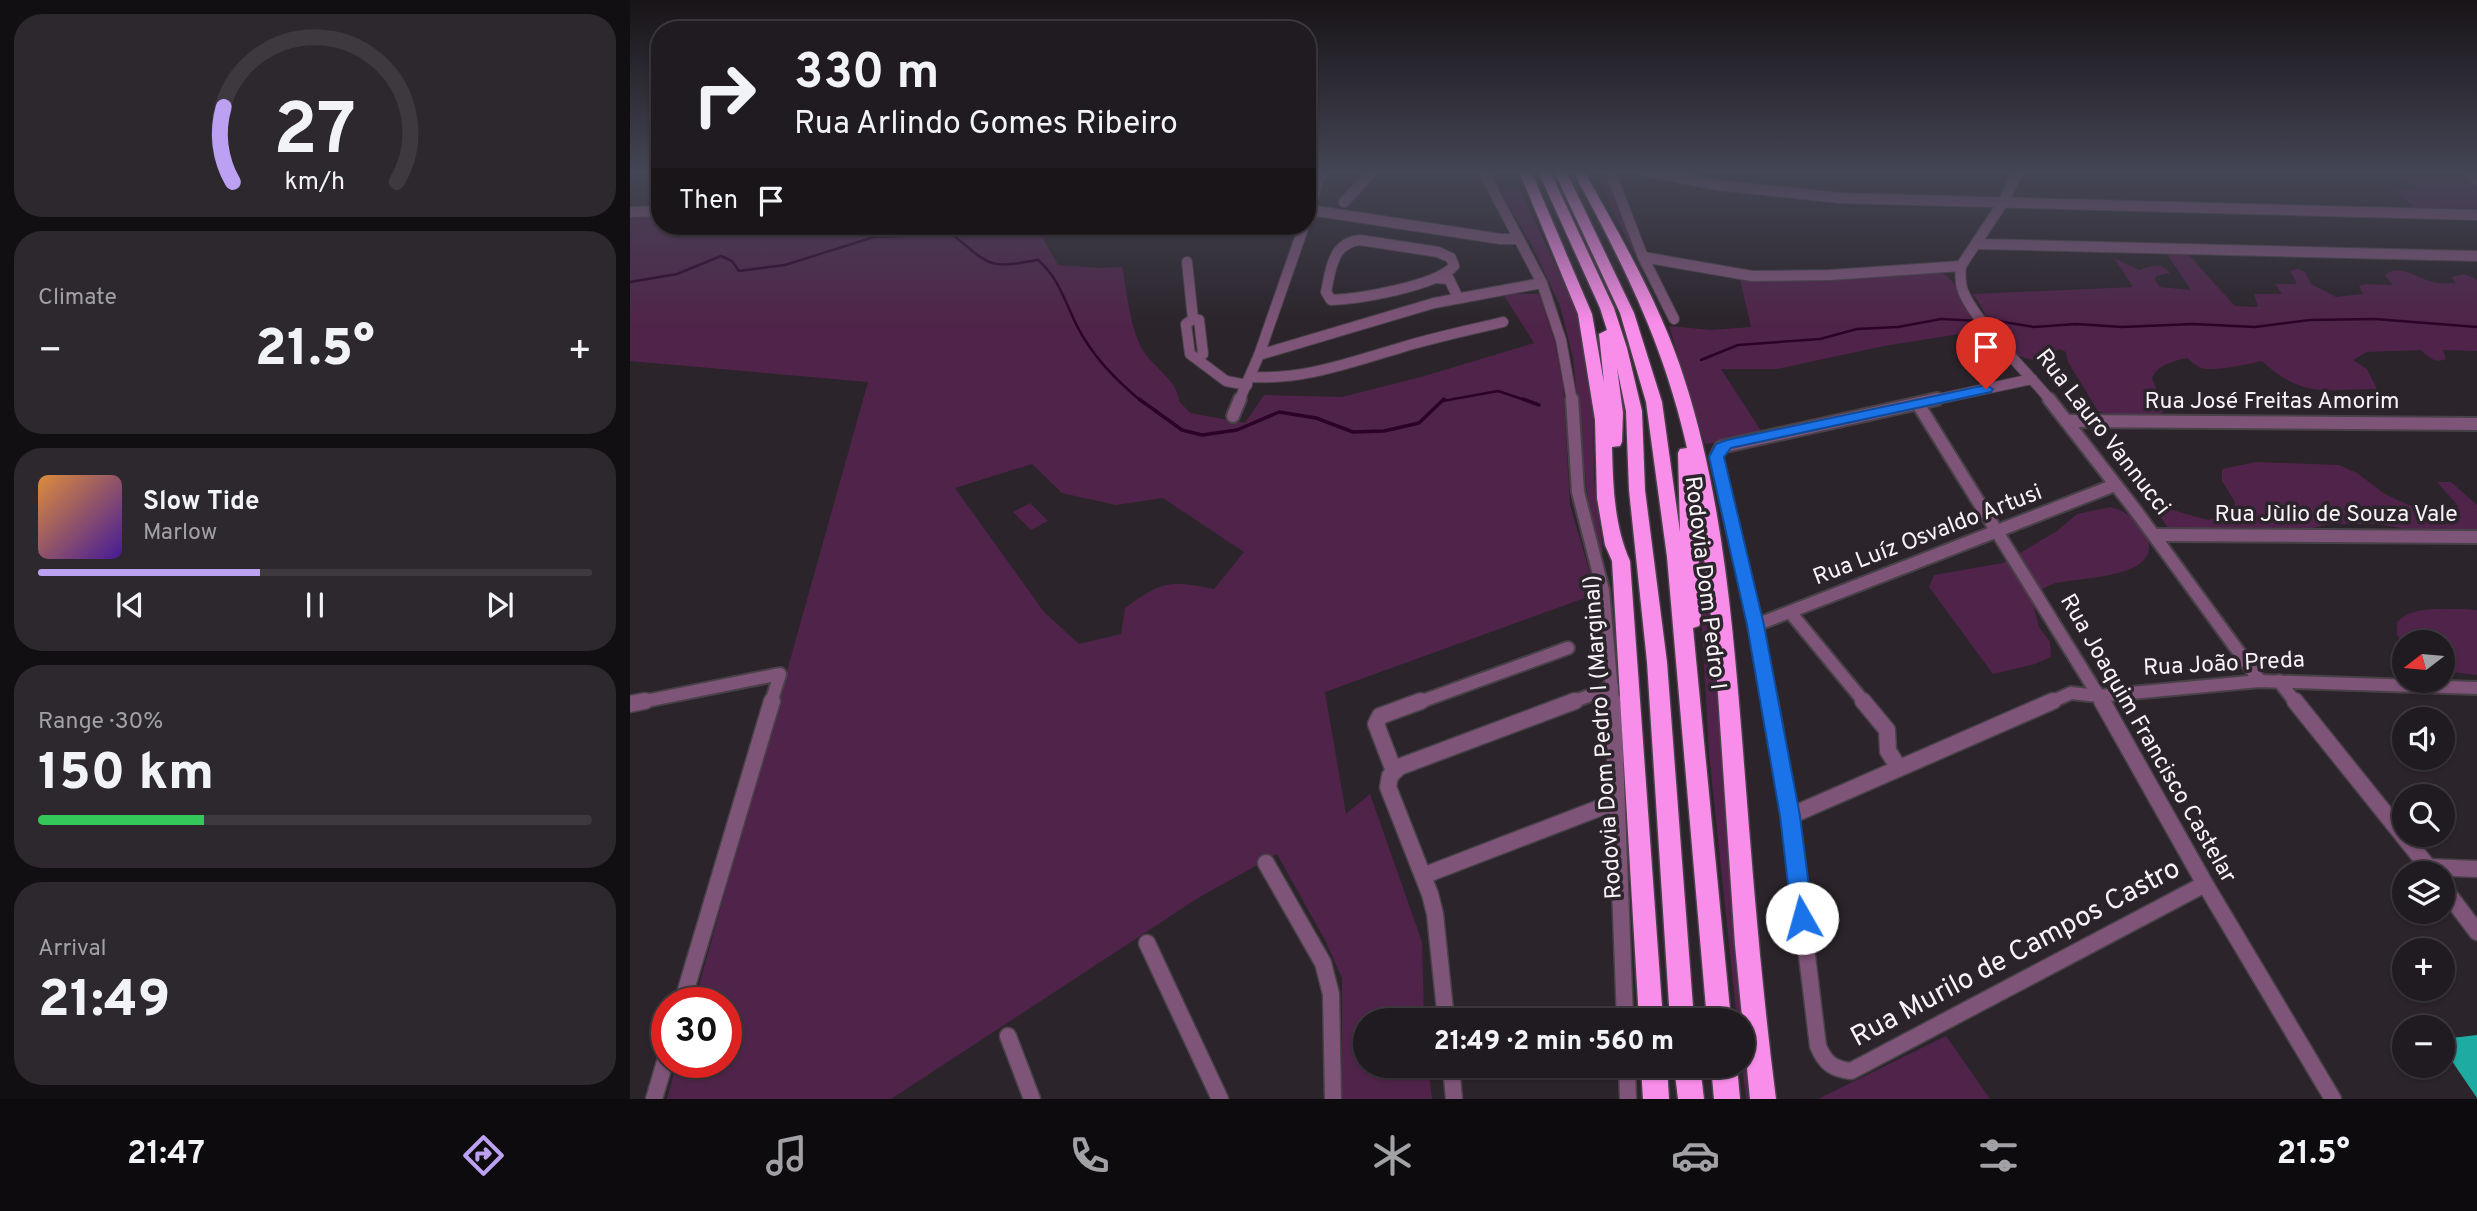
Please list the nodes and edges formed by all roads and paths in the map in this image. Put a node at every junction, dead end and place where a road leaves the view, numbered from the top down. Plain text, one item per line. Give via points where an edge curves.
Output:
1 (1373, 222) edge
2 (1510, 222) edge
3 (1541, 222) edge
4 (1547, 222) edge
5 (1568, 222) edge
6 (1584, 222) edge
7 (1606, 222) edge
8 (1612, 222) edge
9 (1630, 222) edge
10 (1991, 222) edge
11 (1301, 235) edge
12 (1519, 239) junction
13 (1556, 243) junction
14 (1978, 244) junction
15 (1625, 256) junction
16 (2477, 256) edge
17 (1643, 257) junction
18 (1187, 262) dead end
19 (1454, 266) junction
20 (1961, 266) junction
21 (1435, 278) junction
22 (1542, 283) junction
23 (1598, 286) junction
24 (1463, 297) junction
25 (1192, 319) joint
26 (1674, 319) dead end
27 (1503, 322) dead end
28 (1256, 323) dead end
29 (1270, 325) junction
30 (1259, 355) junction
31 (1199, 358) joint
32 (2032, 379) junction
33 (1678, 380) junction
34 (1249, 381) junction
35 (1918, 404) junction
36 (1233, 416) dead end
37 (2066, 421) junction
38 (2477, 425) edge
39 (2115, 485) junction
40 (1998, 532) junction
41 (2154, 535) junction
42 (2477, 537) edge
43 (1621, 561) junction
44 (1790, 612) junction
45 (1756, 625) junction
46 (1568, 648) dead end
47 (2260, 681) junction
48 (2279, 681) junction
49 (1612, 687) junction
50 (2477, 688) edge
51 (2099, 696) junction
52 (1691, 702) junction
53 (630, 704) edge
54 (1899, 768) junction
55 (1392, 773) junction
56 (1615, 802) junction
57 (1790, 816) junction
58 (2423, 861) edge
59 (1266, 863) dead end
60 (2455, 869) edge
61 (2477, 869) edge
62 (1425, 875) junction
63 (2205, 884) junction
64 (2455, 903) edge
65 (2477, 932) edge
66 (1147, 943) dead end
67 (687, 987) edge
68 (1445, 1008) edge
69 (1624, 1008) edge
70 (1650, 1008) edge
71 (1681, 1008) edge
72 (1718, 1008) edge
73 (1009, 1036) dead end
74 (1851, 1071) joint
75 (660, 1078) edge
76 (1452, 1078) edge
77 (1628, 1078) edge
78 (1655, 1078) edge
79 (1688, 1078) edge
80 (1725, 1078) edge
81 (654, 1099) edge
82 (1032, 1099) edge
83 (1220, 1099) edge
84 (1333, 1099) edge
85 (1454, 1099) edge
86 (1629, 1099) edge
87 (1656, 1099) edge
88 (1691, 1099) edge
89 (1727, 1099) edge
90 (1763, 1099) edge
91 (2333, 1099) edge

1 - 12 street
2 - 12 street
3 - 13 highway
4 - 13 highway, Rodovia Dom Pedro I (Marginal)
5 - 23 highway
6 - 52 highway, Rodovia Dom Pedro I via 1617,290 1649,378 1676,557
7 - 15 highway
8 - 15 highway
9 - 17 street
10 - 14 street
11 - 29 street
12 - 22 street
13 - 43 highway, Rodovia Dom Pedro I (Marginal) via 1585,314 1603,420 1605,498
14 - 16 street
14 - 20 street
15 - 33 highway
17 - 20 street via 1752,276
17 - 26 street
18 - 25 street
19 - 21 street
19 - 21 street via 1451,258 1438,252 1347,241 1337,249 1326,295 1336,301 1347,300
19 - 24 street
20 - 32 street, Rua Lauro Vannucci via 1960,282 1968,300
21 - 24 street via 1449,279
22 - 24 street
22 - 49 street via 1561,340 1573,405 1578,492 1603,590
23 - 43 highway via 1615,413 1614,494
23 - 71 highway via 1620,348 1634,411
24 - 30 street
25 - 31 street via 1186,324 1190,354
27 - 34 street via 1310,376
28 - 29 street
29 - 30 street
30 - 34 street
31 - 34 street via 1226,381
32 - 35 street
32 - 37 street, Rua Lauro Vannucci
33 - 52 highway via 1692,588
33 - 90 highway via 1720,594
34 - 36 street
35 - 40 street, Rua Joaquim Francisco Castelar
35 - 45 street via 1721,447 1716,457
37 - 38 street, Rua José Freitas Amorim
37 - 39 street, Rua Lauro Vannucci
39 - 40 street, Rua Luíz Osvaldo Artusi
39 - 41 street, Rua Lauro Vannucci
40 - 44 street, Rua Luíz Osvaldo Artusi
40 - 51 street, Rua Joaquim Francisco Castelar
41 - 42 street, Rua Jùlio de Souza Vale
41 - 47 street, Rua Lauro Vannucci
43 - 70 highway, Rodovia Dom Pedro I (Marginal)
44 - 45 street, Rua Luíz Osvaldo Artusi
44 - 54 street via 1887,730 1888,751
45 - 57 street
46 - 55 street via 1380,716 1376,724
47 - 48 street, Rua João Preda
47 - 51 street, Rua João Preda
48 - 50 street, Rua João Preda
48 - 58 street
49 - 55 street
49 - 56 street
51 - 54 street, Rua João Preda via 2071,693
51 - 63 street, Rua Joaquim Francisco Castelar
52 - 72 highway, Rodovia Dom Pedro I
53 - 67 street via 780,674
54 - 57 street, Rua João Preda
55 - 62 street via 1388,787
56 - 62 street
56 - 69 street
57 - 74 street via 1818,1046 1825,1063 1835,1070
59 - 84 street via 1323,963 1329,984
60 - 61 street
62 - 68 street via 1435,914
63 - 74 street, Rua Murilo de Campos Castro
63 - 91 street, Rua Joaquim Francisco Castelar
64 - 65 street
66 - 83 street
73 - 82 street
75 - 81 street
76 - 85 street
77 - 86 street
78 - 87 highway
79 - 88 highway
80 - 89 highway

